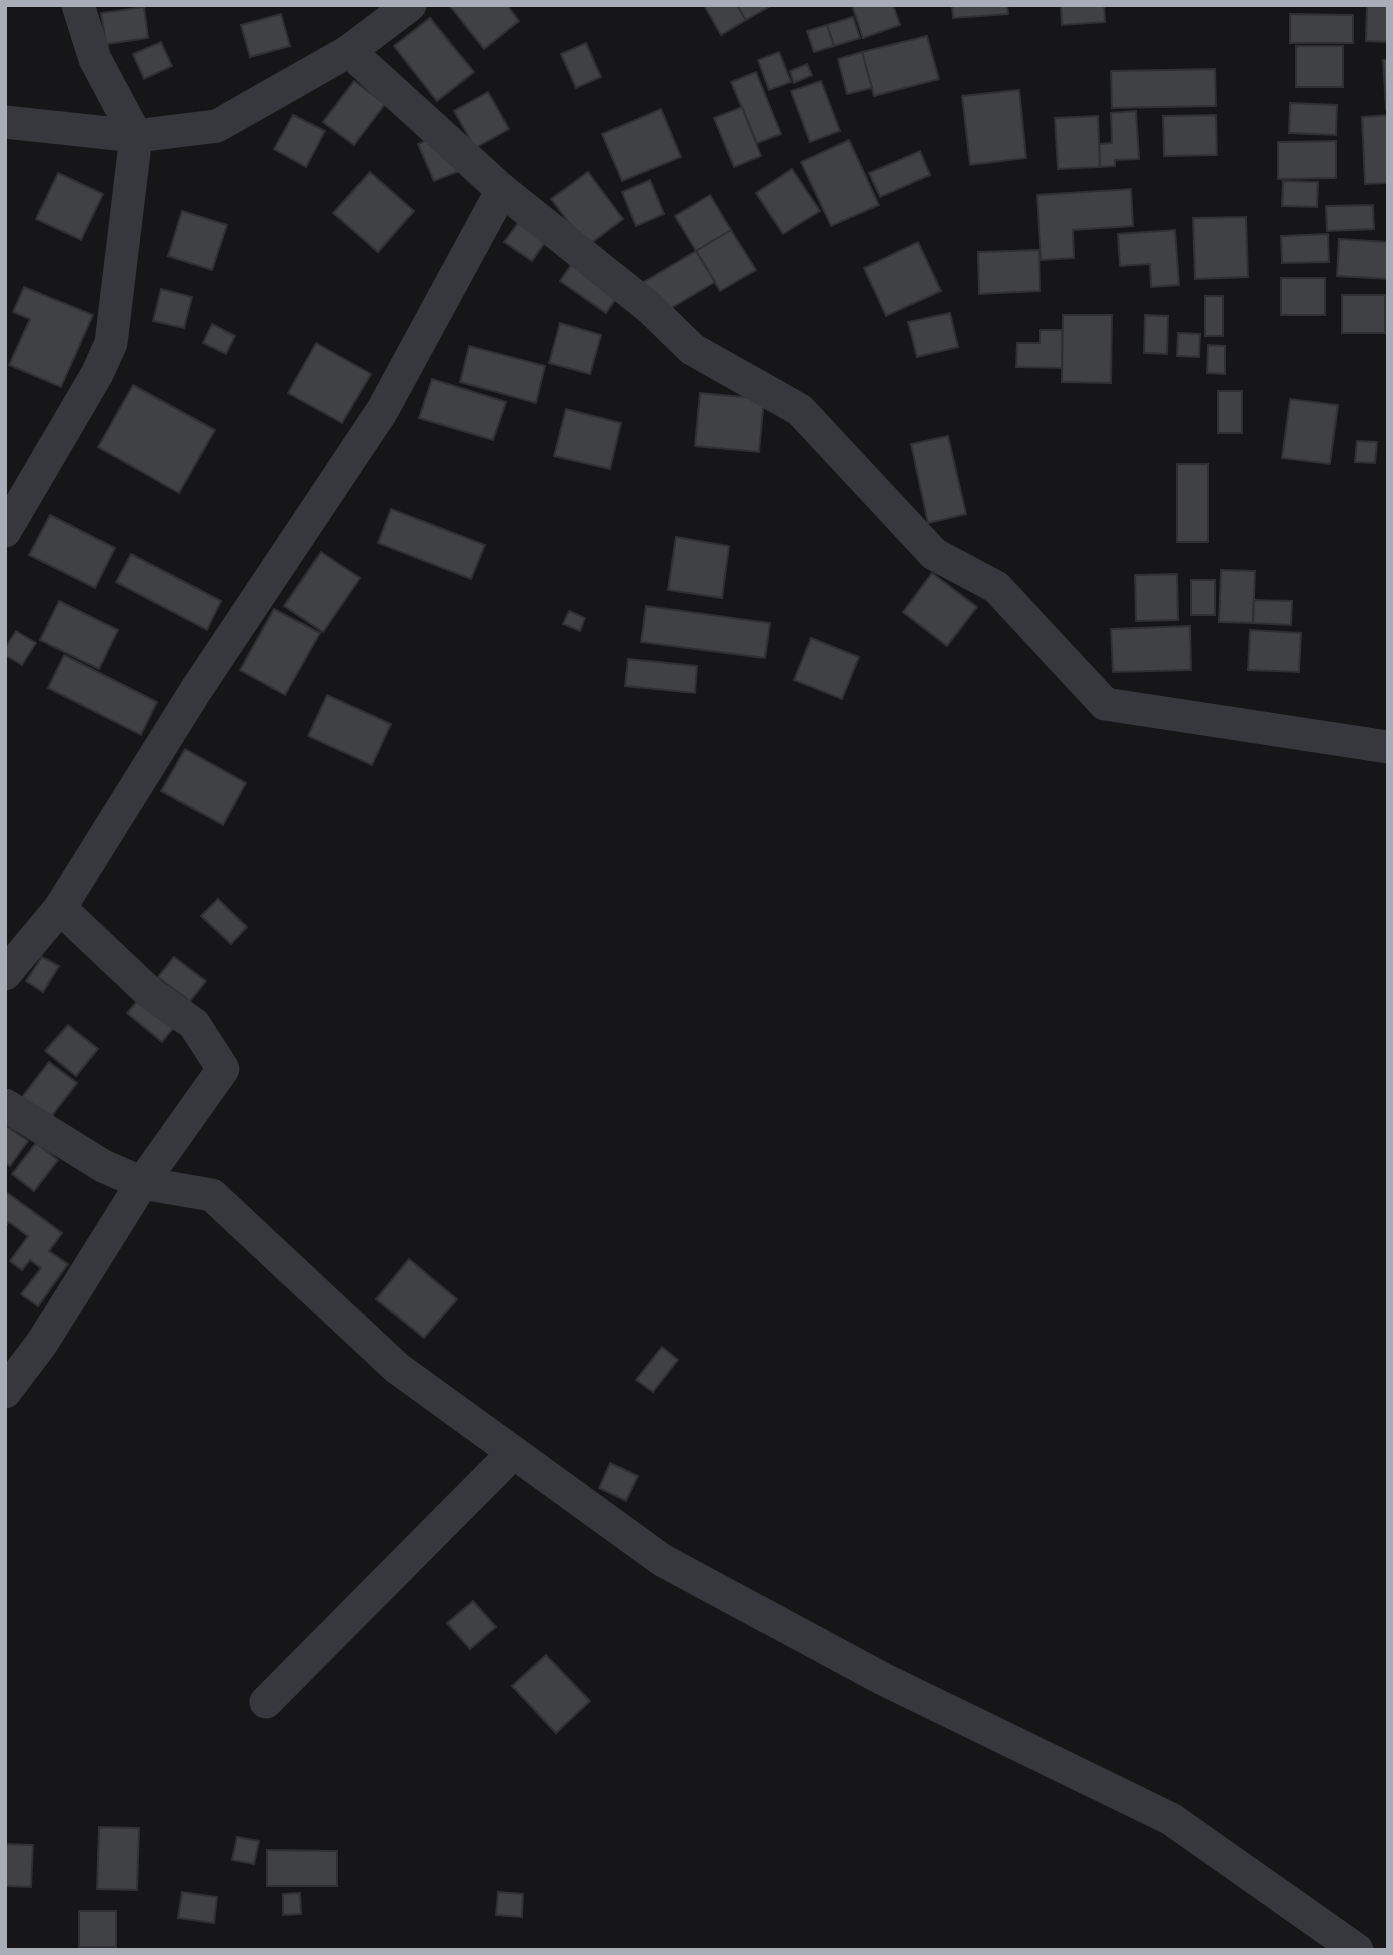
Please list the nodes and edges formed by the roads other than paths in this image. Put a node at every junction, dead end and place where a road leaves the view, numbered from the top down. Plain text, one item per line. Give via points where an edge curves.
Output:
1 (78, 5) edge
2 (410, 5) edge
3 (349, 51) junction
4 (5, 122) edge
5 (136, 136) junction
6 (502, 190) junction
7 (5, 531) edge
8 (1388, 747) edge
9 (60, 908) junction
10 (5, 974) edge
11 (5, 1105) edge
12 (142, 1183) junction
13 (5, 1392) edge
14 (512, 1454) junction
15 (266, 1702) dead end
16 (1357, 1950) edge

1 - 5 street via 95,59
2 - 3 street
3 - 5 street via 217,126
3 - 6 street
4 - 5 street
5 - 7 street via 111,343
6 - 8 street via 650,308 692,349 800,410 934,554 996,587 1105,705
6 - 9 street via 382,411 196,690
9 - 10 street
9 - 12 street via 151,994 194,1024 223,1069
11 - 12 street via 103,1166
12 - 13 street via 42,1343
12 - 14 street via 212,1195 397,1368
14 - 15 street
14 - 16 street via 662,1560 883,1679 1171,1819

